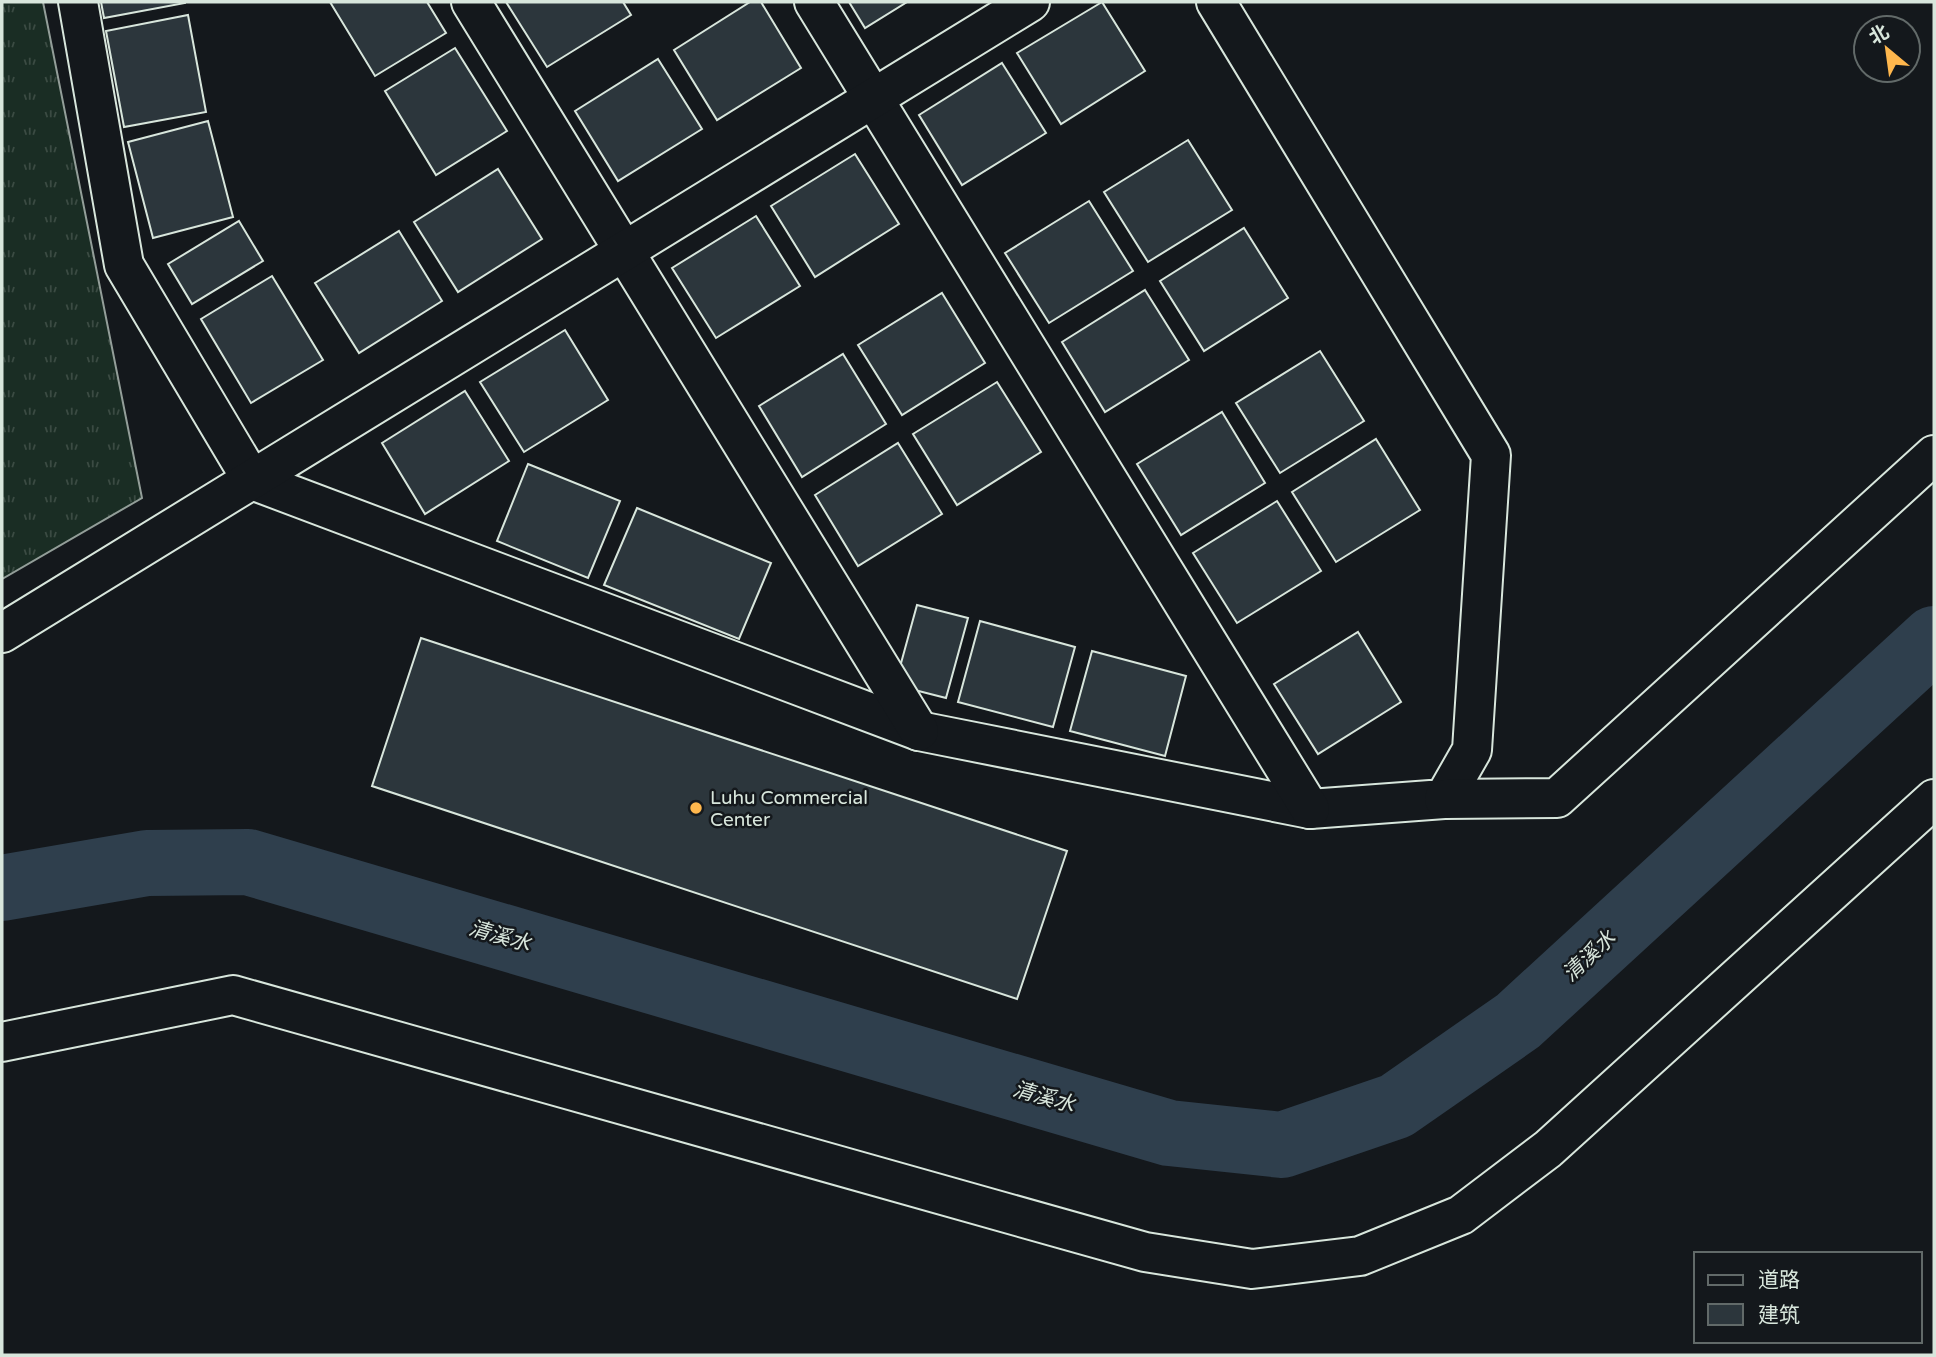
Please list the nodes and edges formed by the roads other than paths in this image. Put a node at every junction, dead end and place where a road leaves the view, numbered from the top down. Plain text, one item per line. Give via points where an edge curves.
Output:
1 (78, 2) edge
2 (471, 2) edge
3 (814, 2) edge
4 (1030, 2) edge
5 (1216, 2) edge
6 (873, 98) junction
7 (624, 251) junction
8 (1934, 455) edge
9 (252, 480) junction
10 (2, 633) edge
11 (919, 731) junction
12 (1444, 799) junction
13 (1934, 799) edge
14 (1310, 809) junction
15 (2, 1042) edge

1 - 9 street via 124,265
2 - 7 street
3 - 6 street
4 - 6 street
5 - 12 street via 1491,455 1472,750
6 - 7 street
6 - 14 street
7 - 9 street
7 - 11 street
8 - 12 street via 1557,798
9 - 10 street
9 - 11 street
11 - 14 street
12 - 14 street
13 - 15 street via 1548,1149 1461,1215 1360,1256 1252,1269 1144,1252 233,995

